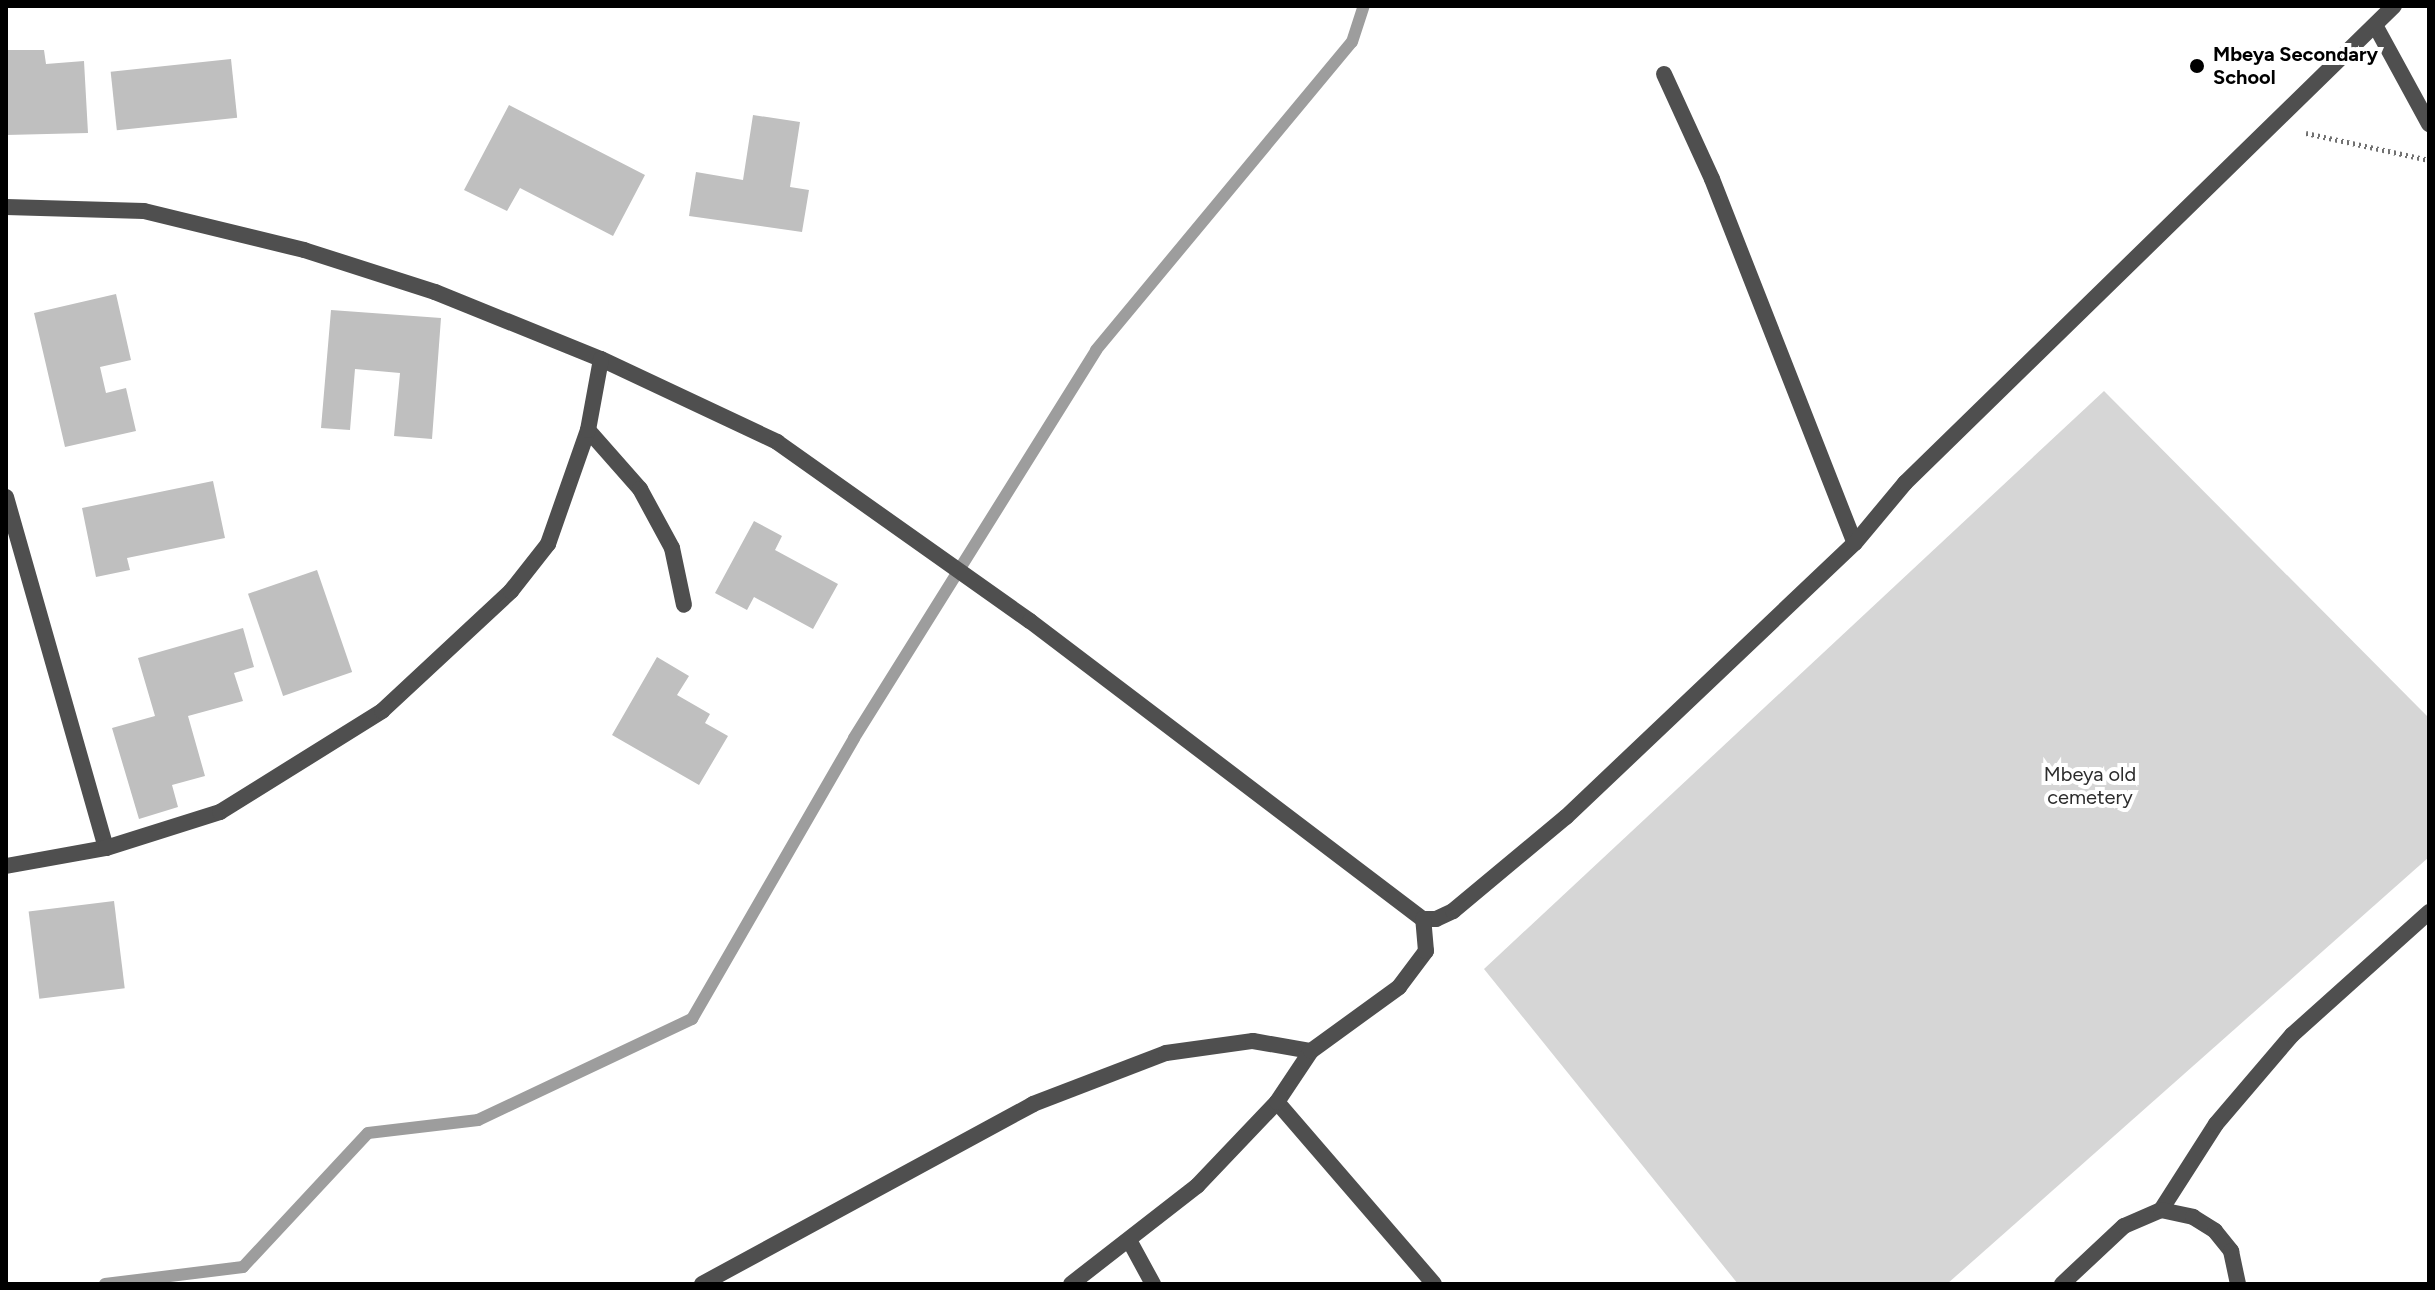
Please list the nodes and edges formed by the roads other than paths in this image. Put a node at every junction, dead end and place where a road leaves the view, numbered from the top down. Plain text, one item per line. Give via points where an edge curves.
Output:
1 (2394, 6) edge
2 (2375, 25) junction
3 (1664, 74) dead end
4 (2429, 124) edge
5 (6, 207) edge
6 (601, 359) junction
7 (588, 430) junction
8 (6, 497) edge
9 (1855, 543) junction
10 (684, 605) dead end
11 (106, 848) junction
12 (6, 866) edge
13 (2429, 912) edge
14 (1423, 919) junction
15 (1311, 1051) junction
16 (1277, 1102) junction
17 (2161, 1210) junction
18 (1129, 1240) junction
19 (702, 1284) edge
20 (1071, 1284) edge
21 (1153, 1284) edge
22 (1434, 1284) edge
23 (2062, 1284) edge
24 (2238, 1284) edge

1 - 2 street
2 - 4 street
2 - 9 street via 1905,483
3 - 9 street via 1712,179
5 - 6 street via 144,211 304,250 435,292
6 - 7 street
6 - 14 street via 777,442 1030,621
7 - 10 street via 640,489 672,548
7 - 11 street via 548,544 511,591 382,711 220,812
8 - 11 street
9 - 14 street via 1566,817 1453,911 1443,918
11 - 12 street
13 - 17 street via 2292,1035 2216,1124
14 - 15 street via 1422,962 1399,987
15 - 16 street
15 - 19 street via 1238,1042 1151,1059 1021,1111
16 - 18 street via 1197,1186
16 - 22 street
17 - 23 street via 2124,1226
17 - 24 street via 2193,1217 2215,1231 2231,1251
18 - 20 street
18 - 21 street

